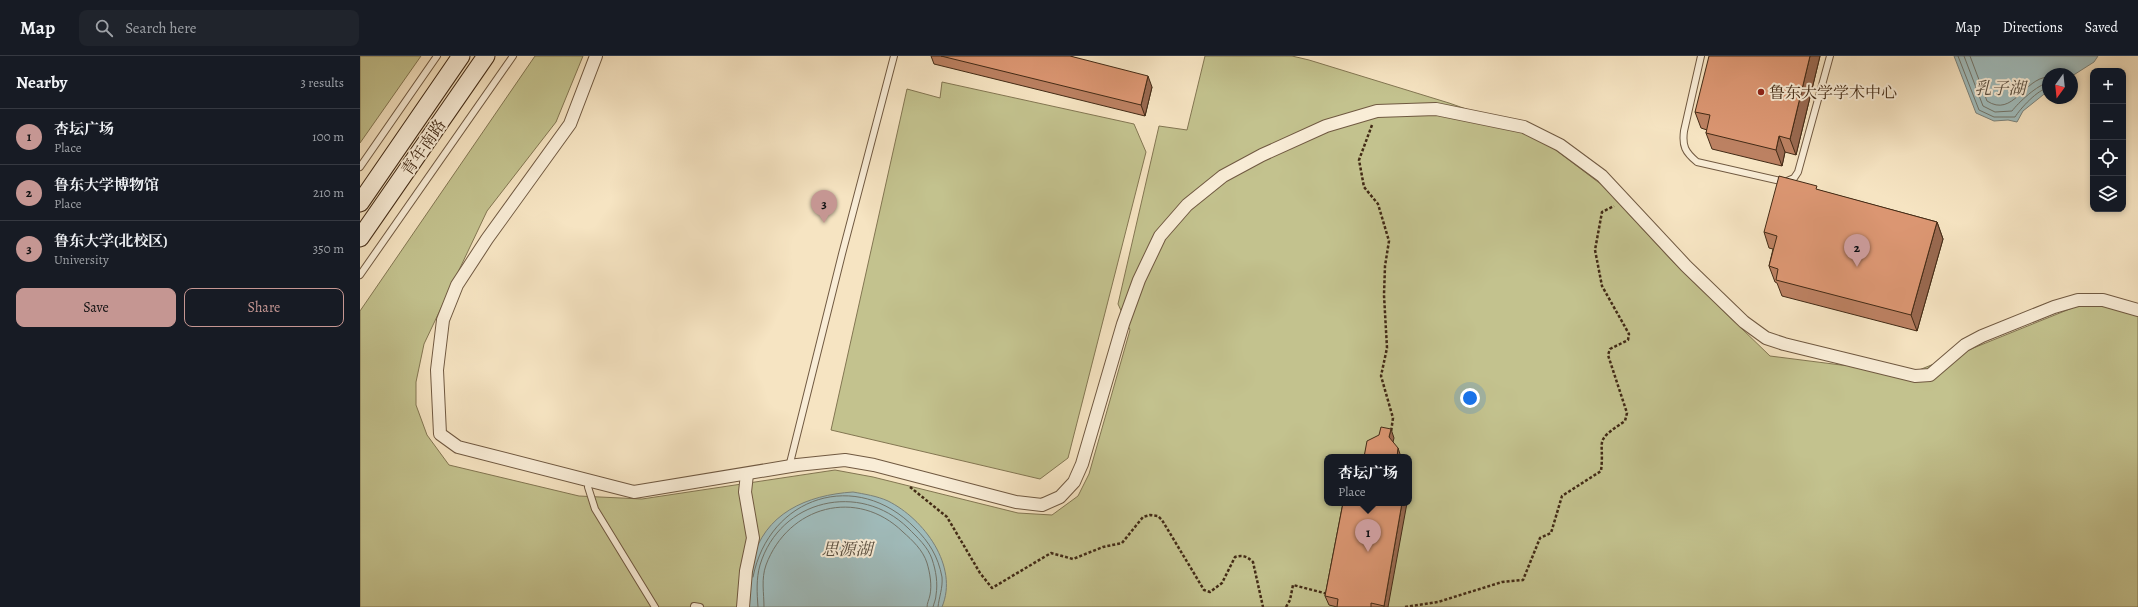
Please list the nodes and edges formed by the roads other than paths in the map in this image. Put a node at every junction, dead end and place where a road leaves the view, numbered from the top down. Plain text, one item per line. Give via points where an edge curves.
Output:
1 (437, 56) edge
2 (461, 56) edge
3 (486, 56) edge
4 (513, 56) edge
5 (596, 56) edge
6 (894, 56) edge
7 (1702, 56) edge
8 (1830, 56) edge
9 (360, 167) edge
10 (360, 203) edge
11 (360, 238) edge
12 (360, 275) edge
13 (2138, 310) edge
14 (789, 467) junction
15 (747, 474) junction
16 (589, 480) junction
17 (655, 607) edge
18 (743, 607) edge

1 - 9 lane
2 - 10 main road, 青年南路
3 - 11 main road, 青年南路
4 - 12 lane
5 - 16 street via 570,124 457,285 443,320 437,370 440,434 458,447
6 - 14 lane
7 - 8 lane via 1682,143 1687,154 1696,162 1785,182 1794,178 1798,172
13 - 14 street via 2103,300 2078,300 2060,305 1965,345 1930,375 1915,376 1784,344 1766,338 1739,317 1686,266 1602,176 1560,145 1524,127 1436,109 1377,111 1326,126 1223,176 1187,205 1160,236 1139,280 1123,324 1082,464 1074,482 1060,498 1042,505 1016,502 874,465 845,460
14 - 15 street
15 - 16 street via 634,492
15 - 18 street via 745,492 753,538 746,571
16 - 17 lane via 588,487 595,509

